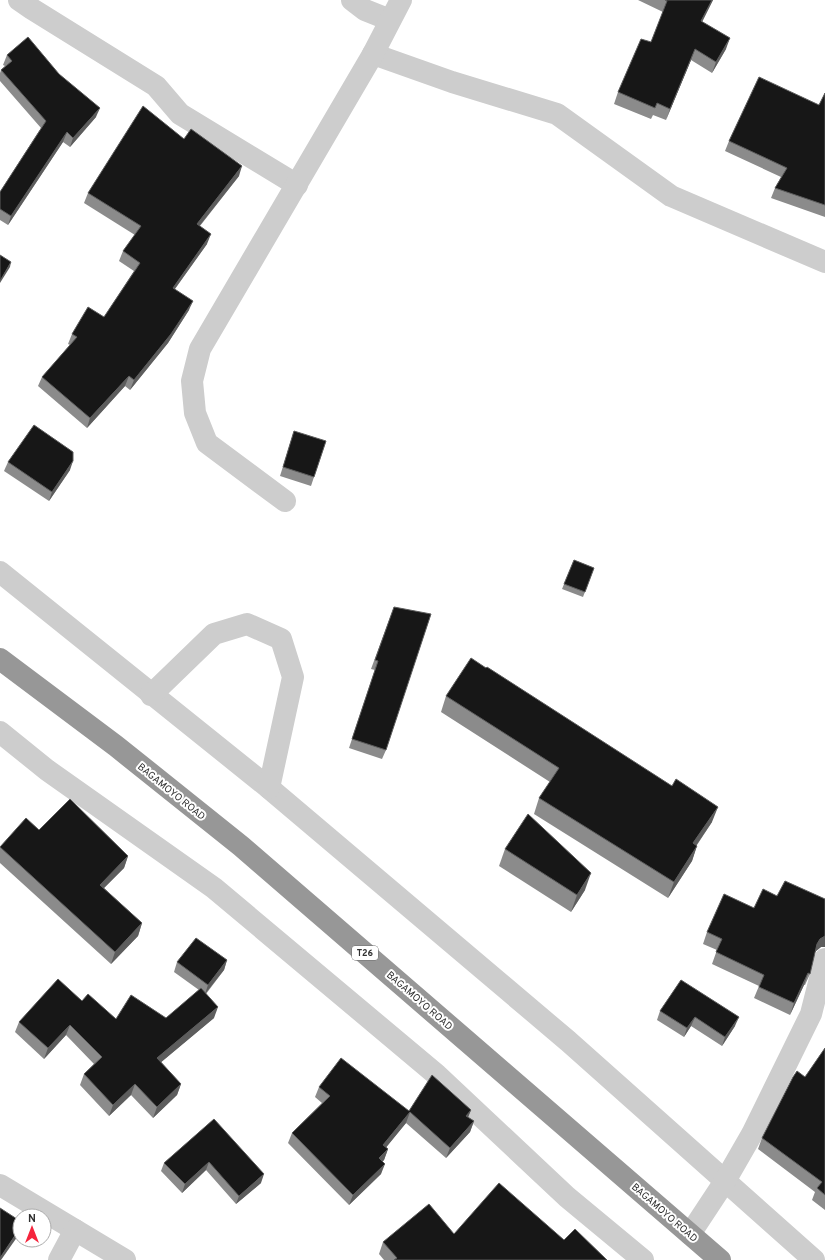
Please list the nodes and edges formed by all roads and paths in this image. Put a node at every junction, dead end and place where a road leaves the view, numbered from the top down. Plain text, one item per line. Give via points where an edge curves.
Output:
1 (19, 0) edge
2 (352, 0) edge
3 (401, 0) edge
4 (390, 20) junction
5 (373, 54) junction
6 (297, 185) junction
7 (825, 262) edge
8 (285, 501) dead end
9 (0, 572) edge
10 (0, 659) edge
11 (151, 694) junction
12 (0, 732) edge
13 (269, 788) junction
14 (825, 959) edge
15 (725, 1181) junction
16 (0, 1185) edge
17 (75, 1230) junction
18 (690, 1234) junction
19 (59, 1260) edge
20 (125, 1260) edge
21 (643, 1260) edge
22 (720, 1260) edge
23 (814, 1260) edge

1 - 6 street via 156,86 180,114
2 - 4 street via 365,10
3 - 4 street
4 - 5 street
5 - 6 street
5 - 7 street via 452,82 557,114 671,196
6 - 8 street via 200,349 192,381 195,413 207,443
9 - 11 street
10 - 18 highway, BAGAMOYO ROAD / T26 via 116,746 241,846
11 - 13 street
11 - 13 street via 214,634 247,624 281,639 293,677
12 - 21 street via 47,770 214,888 437,1075 567,1197
13 - 15 street via 568,1041
14 - 15 street via 812,1014 752,1134
15 - 18 street
15 - 23 street
16 - 17 street
17 - 19 street
17 - 20 street
18 - 22 highway, BAGAMOYO ROAD / T26

